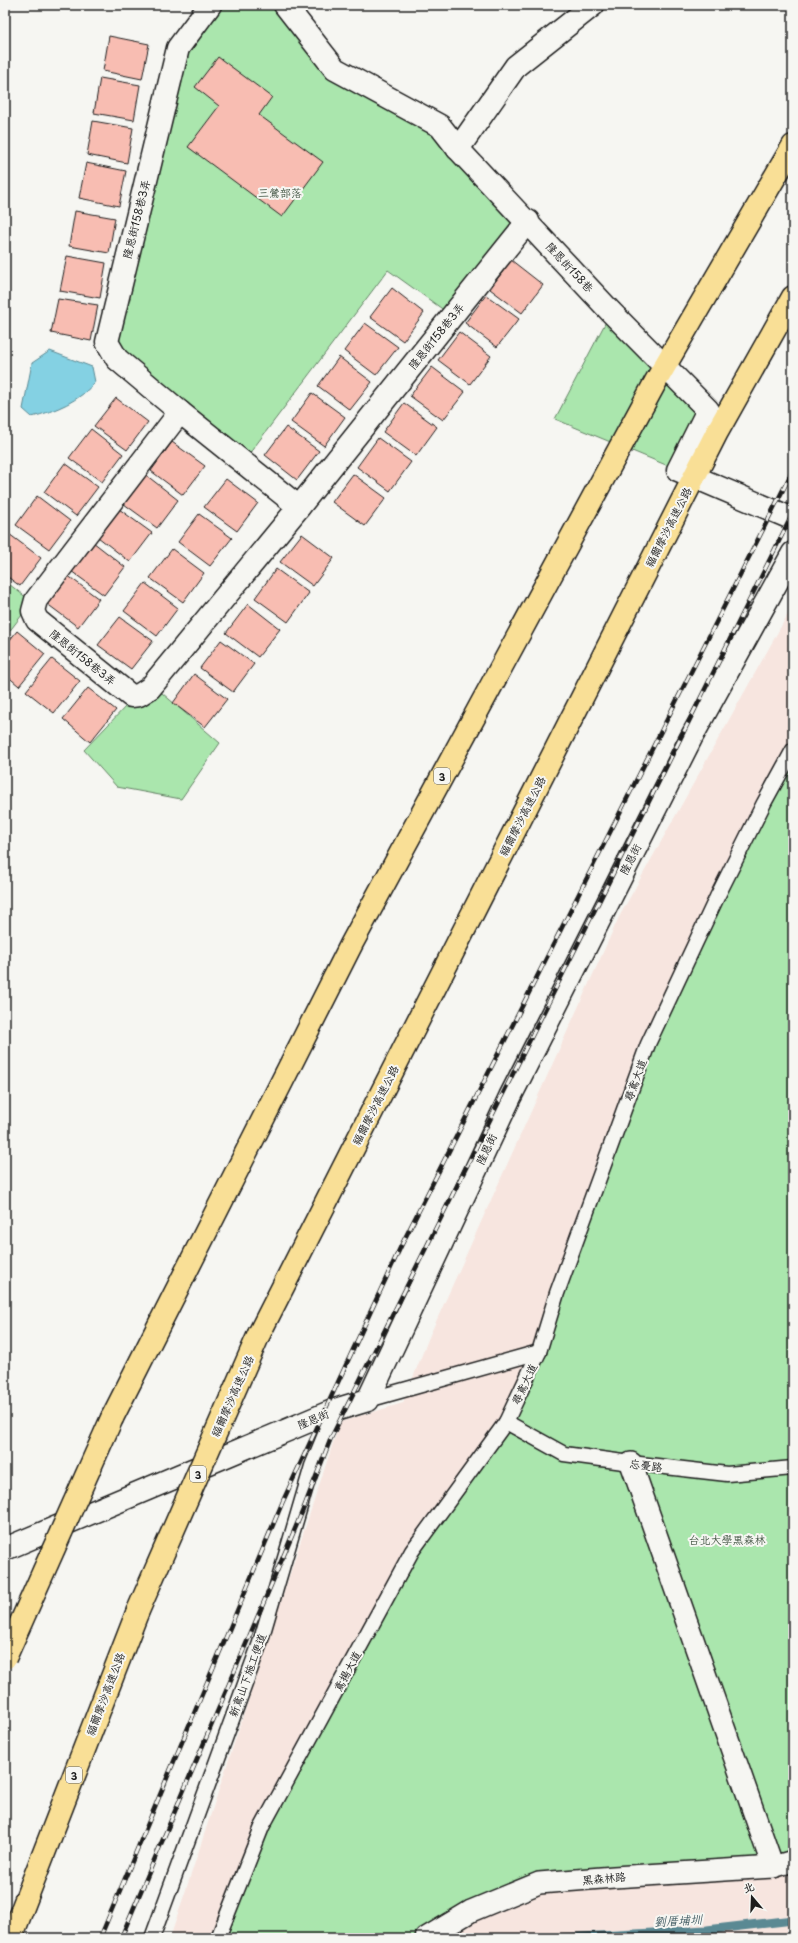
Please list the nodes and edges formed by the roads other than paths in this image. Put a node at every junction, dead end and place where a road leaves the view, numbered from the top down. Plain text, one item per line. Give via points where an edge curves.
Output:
1 (210, 5) edge
2 (285, 5) edge
3 (593, 5) edge
4 (793, 146) edge
5 (458, 149) junction
6 (528, 221) junction
7 (793, 298) edge
8 (665, 366) junction
9 (180, 412) junction
10 (694, 477) junction
11 (299, 507) junction
12 (793, 519) edge
13 (793, 553) edge
14 (793, 750) edge
15 (539, 1352) junction
16 (368, 1400) junction
17 (335, 1410) junction
18 (506, 1422) junction
19 (631, 1463) junction
20 (793, 1468) edge
21 (5, 1549) edge
22 (5, 1658) edge
23 (793, 1861) edge
24 (773, 1867) junction
25 (11, 1938) edge
26 (152, 1938) edge
27 (218, 1938) edge
28 (426, 1938) edge

1 - 9 street, 隆恩街158巷3弄 via 178,48 107,342 117,359
2 - 5 street, 隆恩街158巷 via 335,69 440,126
3 - 5 street via 516,66
4 - 8 highway, 3
5 - 6 street, 隆恩街158巷
6 - 8 street, 隆恩街158巷 via 611,312
6 - 11 street, 隆恩街158巷3弄
7 - 10 highway, 福爾摩沙高速公路 / 3 via 734,400
8 - 10 street, 隆恩街158巷 via 708,410 678,470
8 - 22 highway, 3, bridge via 349,949 112,1418
9 - 11 street, 隆恩街158巷3弄
9 - 11 street, 隆恩街158巷3弄 via 36,600 33,611 37,620 131,696 139,695 150,688
10 - 12 street, 隆恩街158巷
10 - 25 highway, 福爾摩沙高速公路 / 3, bridge via 259,1334 137,1613
13 - 16 street, 隆恩街 via 691,738 510,1097
14 - 15 lane, 尋鳶大道 via 717,897 648,1044 557,1294
15 - 16 lane
15 - 18 lane, 尋鳶大道
16 - 17 street, 隆恩街
17 - 21 street, 隆恩街
17 - 26 lane, 新鳶山下施工便道 via 312,1466 260,1643
18 - 19 lane, 忘憂路 via 564,1454
18 - 27 lane, 鳶揚大道 via 412,1551 262,1828
19 - 20 lane, 忘憂路 via 727,1474
19 - 24 street
23 - 24 street, 黑森林路
24 - 28 street, 黑森林路 via 538,1884 471,1911

